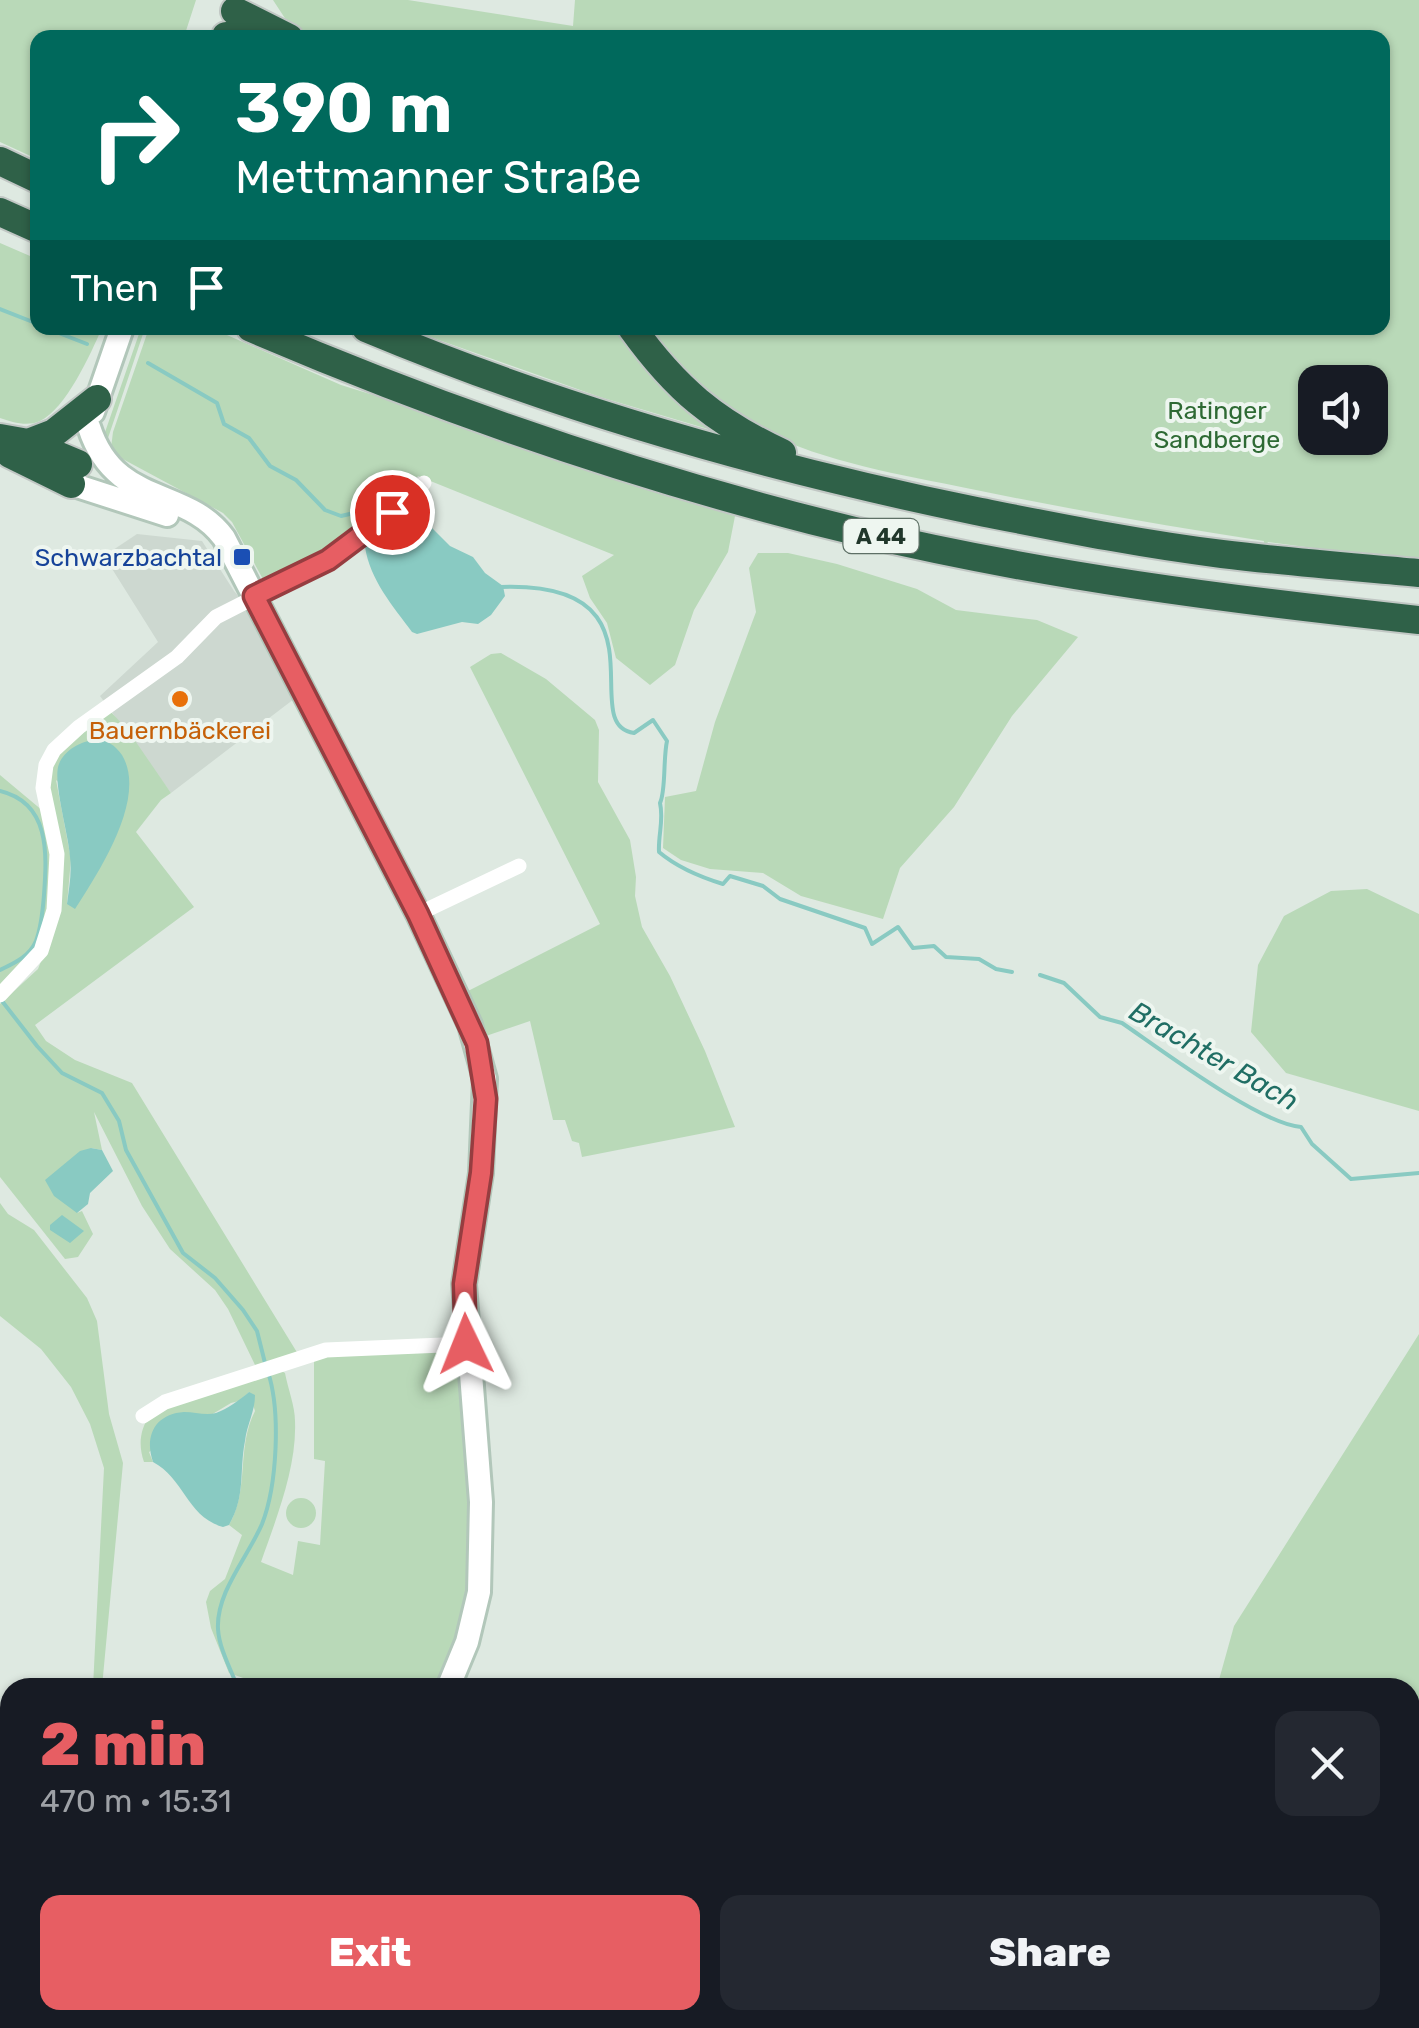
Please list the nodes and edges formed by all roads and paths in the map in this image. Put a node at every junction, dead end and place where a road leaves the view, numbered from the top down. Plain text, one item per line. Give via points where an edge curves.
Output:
1 (231, 24) edge
2 (256, 30) edge
3 (0, 161) edge
4 (30, 174) edge
5 (0, 215) edge
6 (30, 226) edge
7 (120, 335) edge
8 (267, 335) edge
9 (383, 335) edge
10 (637, 335) edge
11 (97, 399) junction
12 (89, 427) junction
13 (9, 443) edge
14 (75, 474) junction
15 (424, 483) dead end
16 (852, 485) junction
17 (161, 500) junction
18 (232, 556) junction
19 (1419, 573) edge
20 (254, 596) junction
21 (1419, 620) edge
22 (519, 866) dead end
23 (418, 914) junction
24 (3, 993) edge
25 (466, 1344) junction
26 (142, 1416) dead end
27 (452, 1678) edge

1 - 2 highway
3 - 4 highway
5 - 6 highway
7 - 11 main road
8 - 21 highway, A 44 via 636,471 859,532 1060,573
9 - 16 highway, A 44 via 657,432
10 - 16 highway via 672,381 708,412
11 - 12 main road
11 - 13 highway via 54,434
12 - 14 main road
12 - 17 main road via 106,465
13 - 14 highway
14 - 17 main road
14 - 18 main road via 196,525
15 - 20 street via 328,560
16 - 19 highway, A 44 via 1220,554
17 - 18 main road via 214,525
18 - 20 main road
20 - 23 main road
20 - 24 street via 216,617 177,658 54,750 43,788 57,854 54,910 41,951
22 - 23 street
23 - 25 main road via 470,1025 484,1079 481,1173 464,1284
25 - 26 street via 312,1353 165,1402
25 - 27 main road via 480,1502 480,1592

